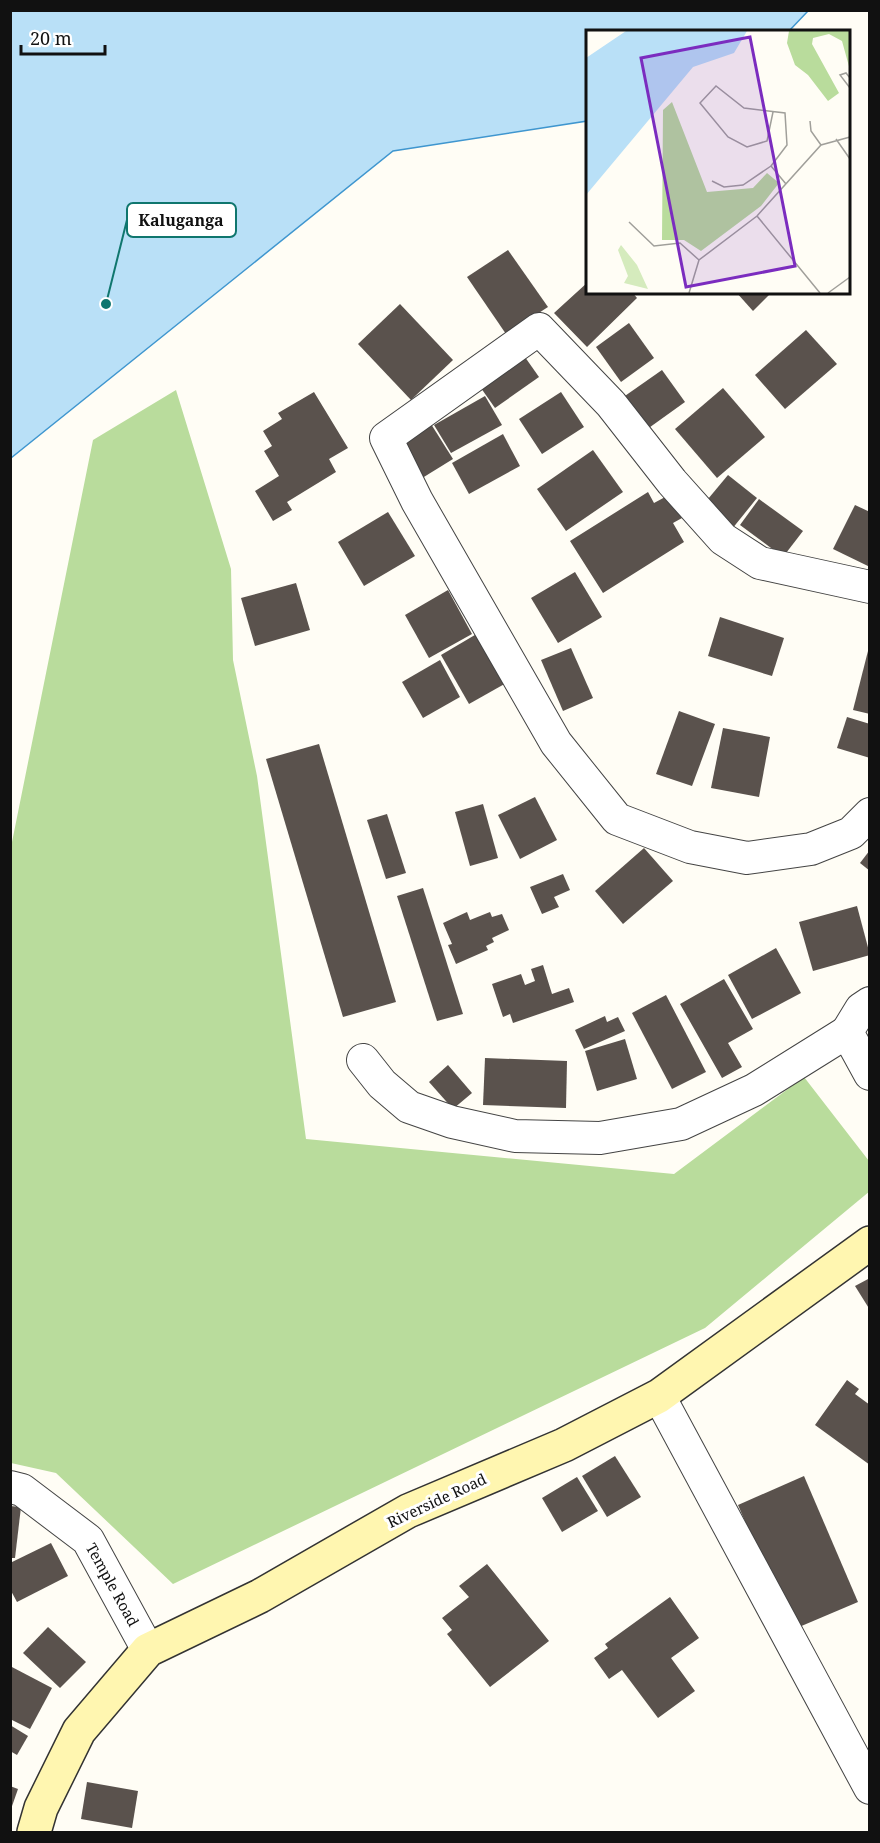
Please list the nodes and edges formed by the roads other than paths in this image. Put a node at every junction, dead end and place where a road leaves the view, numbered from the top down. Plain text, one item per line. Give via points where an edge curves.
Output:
1 (870, 587) edge
2 (870, 814) edge
3 (870, 1003) edge
4 (847, 1032) junction
5 (363, 1060) dead end
6 (870, 1074) edge
7 (870, 1243) edge
8 (659, 1396) junction
9 (10, 1487) edge
10 (148, 1650) junction
11 (870, 1788) edge
12 (34, 1833) edge

1 - 2 street via 760,563 723,539 611,404 539,329 386,438 417,501 556,743 617,819 690,847 747,858 811,849 851,833
3 - 4 street via 861,1009
4 - 5 street via 754,1089 681,1124 600,1138 514,1136 452,1122 409,1107 382,1084
4 - 6 street
7 - 8 street, Riverside Road
8 - 10 street, Riverside Road via 564,1445 408,1511 260,1596
8 - 11 street
9 - 10 street, Temple Road via 22,1490 88,1540
10 - 12 street, Riverside Road via 79,1731

